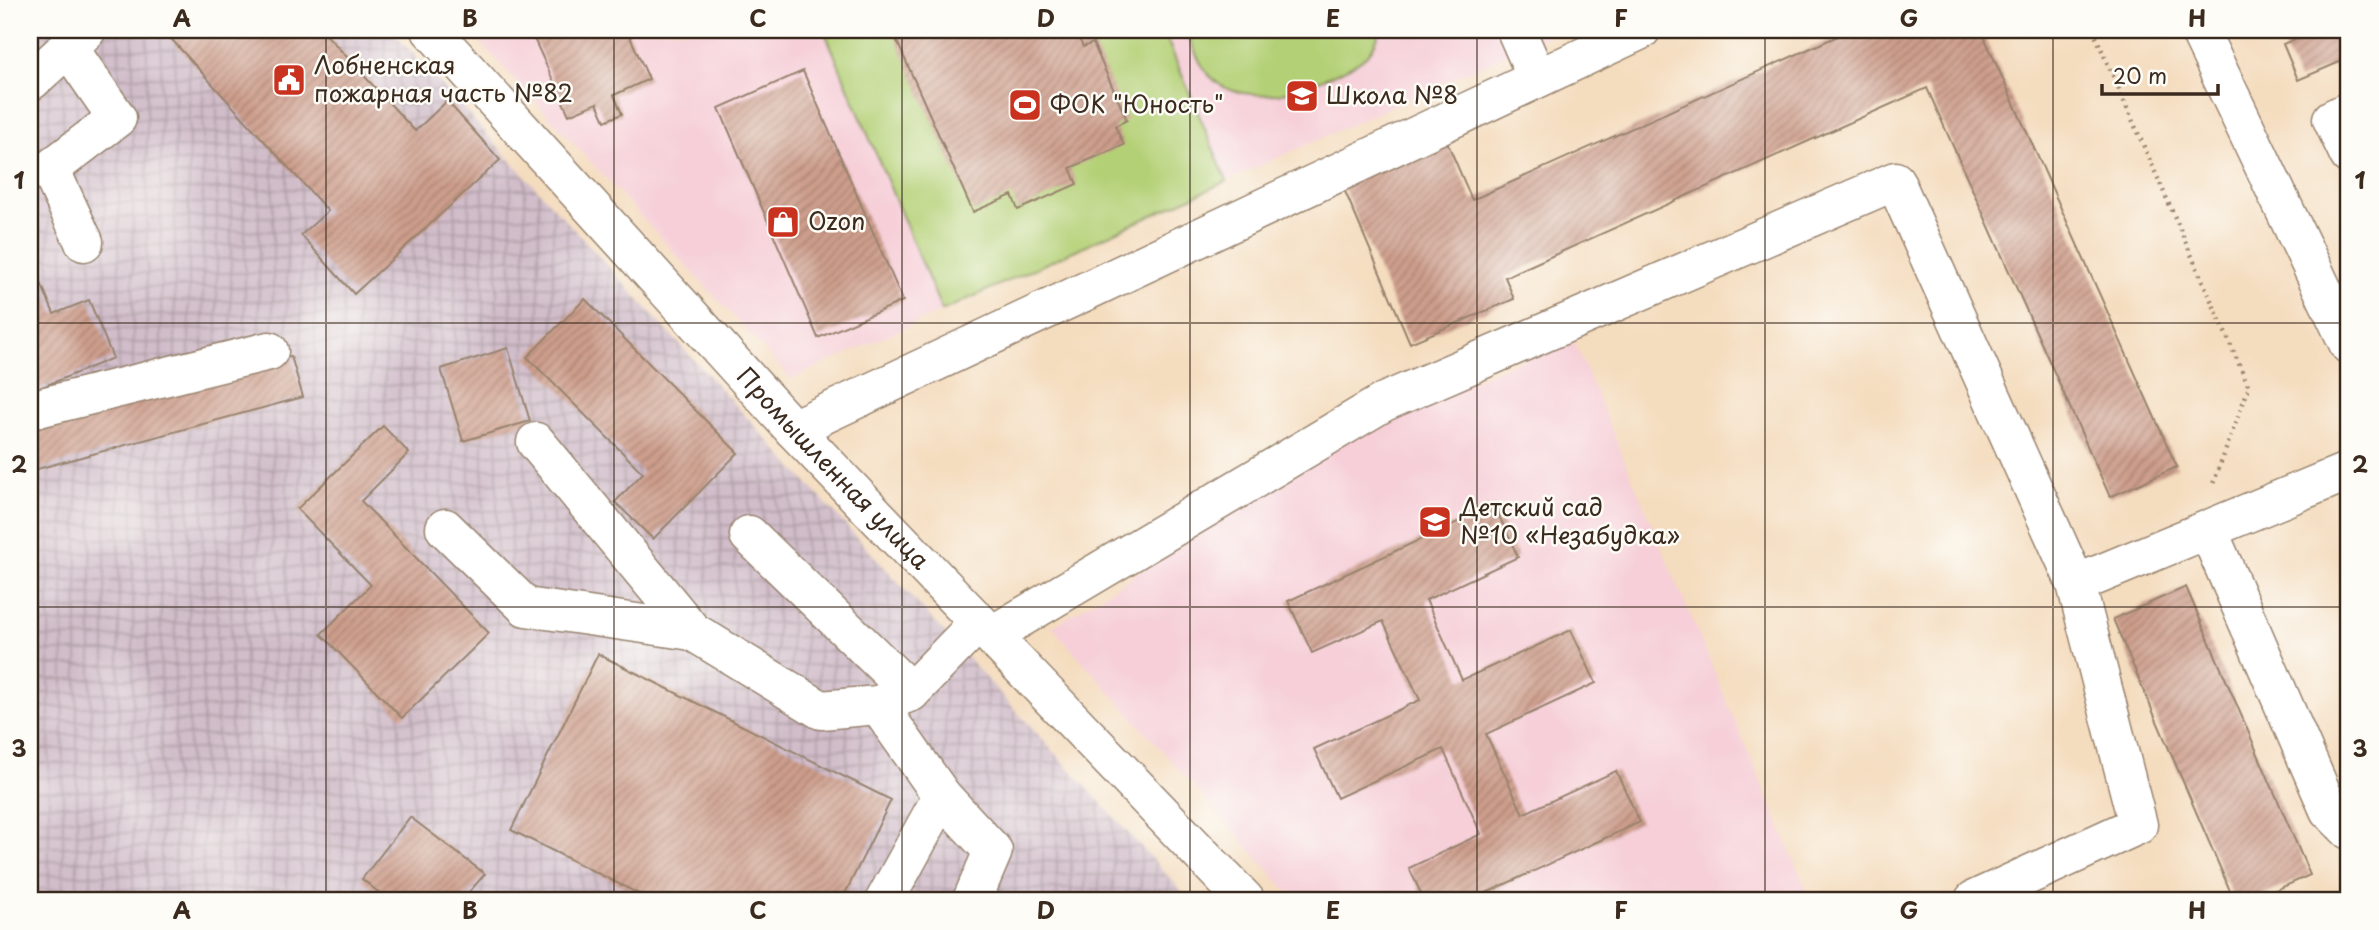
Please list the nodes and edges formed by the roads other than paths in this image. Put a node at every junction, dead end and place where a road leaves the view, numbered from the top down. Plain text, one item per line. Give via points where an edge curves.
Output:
1 (430, 30) edge
2 (1516, 30) edge
3 (1641, 30) edge
4 (2199, 30) edge
5 (77, 39) edge
6 (1537, 78) junction
7 (31, 81) edge
8 (2349, 111) edge
9 (2349, 155) edge
10 (84, 242) dead end
11 (2349, 345) edge
12 (269, 351) dead end
13 (30, 410) edge
14 (793, 429) junction
15 (536, 442) dead end
16 (2349, 471) edge
17 (445, 528) dead end
18 (2201, 532) junction
19 (749, 535) dead end
20 (2076, 584) junction
21 (986, 628) junction
22 (692, 631) junction
23 (895, 699) junction
24 (942, 796) junction
25 (2349, 830) edge
26 (885, 900) edge
27 (972, 900) edge
28 (1245, 900) edge
29 (1974, 900) edge

1 - 14 street, Промышленная улица
2 - 6 street
3 - 6 street
4 - 11 street
5 - 7 street
5 - 10 street via 117,118 50,169
6 - 14 street
8 - 9 street via 2332,118
12 - 13 street
14 - 21 street, Промышленная улица
15 - 22 street
16 - 18 street
17 - 22 street via 526,607
18 - 20 street
18 - 25 street via 2329,810
19 - 23 street
20 - 21 street via 1895,181 1384,402
20 - 29 street via 2138,825
21 - 23 street
21 - 28 street, Промышленная улица
22 - 23 street via 821,710
23 - 24 street
24 - 26 street
24 - 27 street via 993,851

